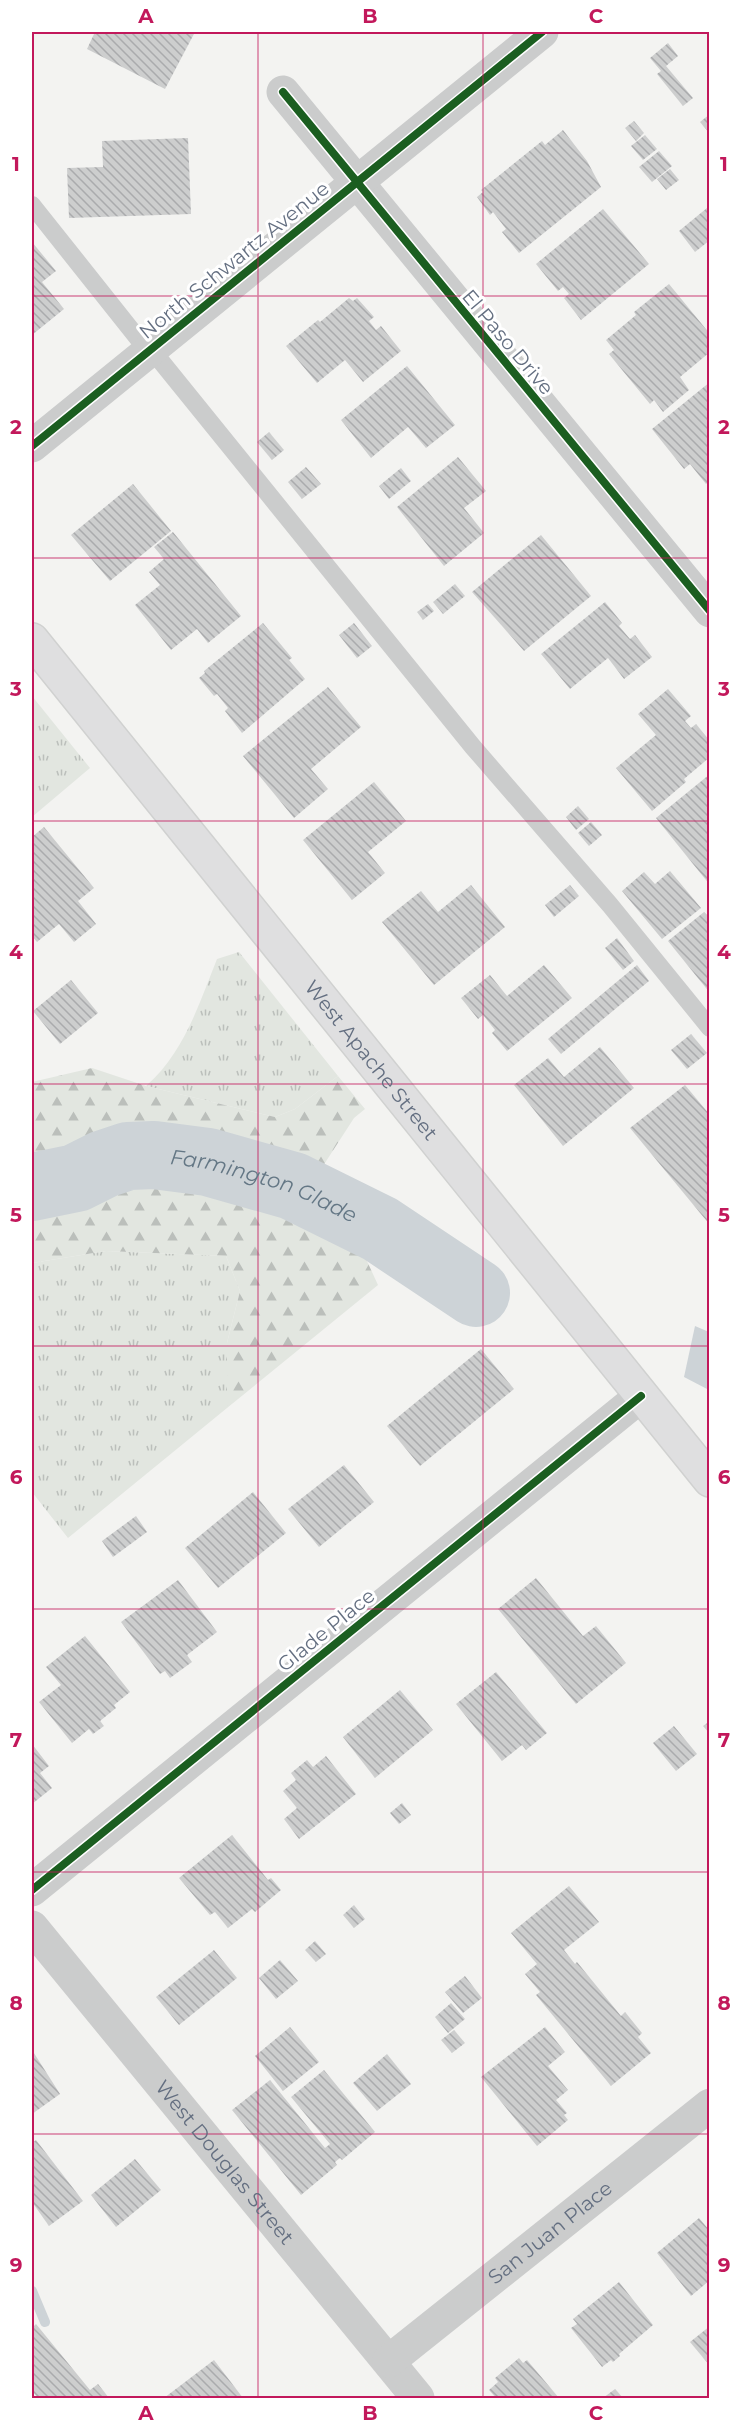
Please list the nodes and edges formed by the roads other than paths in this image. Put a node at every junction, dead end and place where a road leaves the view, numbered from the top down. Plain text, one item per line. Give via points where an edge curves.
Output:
1 (542, 32) edge
2 (283, 92) dead end
3 (356, 182) junction
4 (32, 205) edge
5 (149, 350) junction
6 (32, 446) edge
7 (710, 611) edge
8 (32, 640) edge
9 (710, 1028) edge
10 (641, 1396) junction
11 (710, 1480) edge
12 (32, 1890) edge
13 (32, 1927) edge
14 (710, 2105) edge
15 (389, 2361) junction
16 (418, 2398) edge

1 - 3 street, North Schwartz Avenue
2 - 3 street, El Paso Drive
3 - 5 street, North Schwartz Avenue
3 - 7 street, El Paso Drive
4 - 5 lane
5 - 6 street, North Schwartz Avenue
5 - 9 lane via 473,747 610,904
8 - 10 main road, West Apache Street
10 - 11 main road, West Apache Street
10 - 12 street, Glade Place
13 - 15 street, West Douglas Street
14 - 15 street, San Juan Place
15 - 16 street, West Douglas Street

